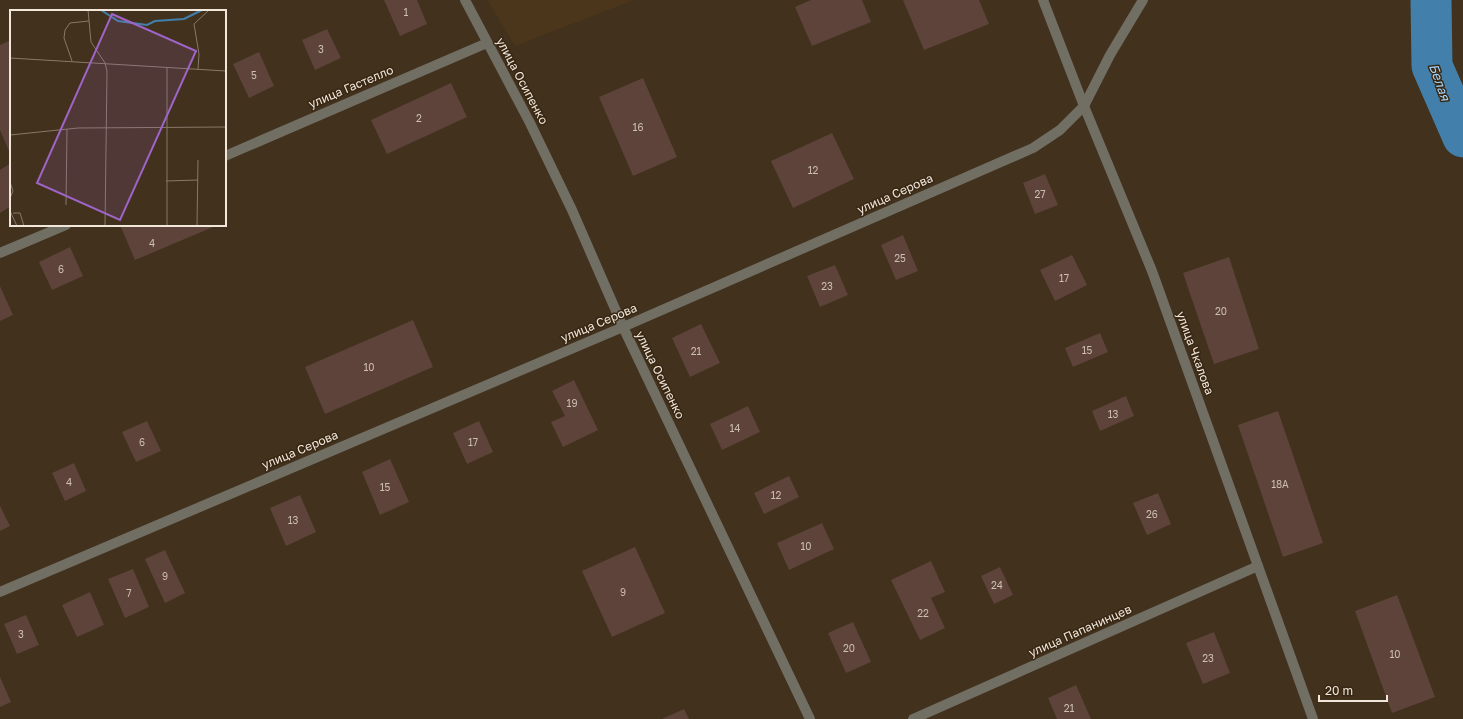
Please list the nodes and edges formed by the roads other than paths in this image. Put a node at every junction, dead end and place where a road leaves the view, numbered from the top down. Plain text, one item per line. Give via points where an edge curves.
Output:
1 (465, 0) edge
2 (1043, 0) edge
3 (1143, 0) edge
4 (487, 42) junction
5 (1084, 106) junction
6 (226, 156) edge
7 (64, 226) edge
8 (0, 254) edge
9 (623, 327) junction
10 (1258, 566) junction
11 (0, 592) edge
12 (810, 719) edge
13 (913, 719) edge
14 (1313, 719) edge

1 - 4 street, улица Осипенко
2 - 5 street, улица Чкалова
3 - 5 street, улица Серова via 1103,66
4 - 6 street, улица Гастелло
4 - 9 street, улица Осипенко via 572,210
5 - 9 street, улица Серова via 1060,130 1033,148
5 - 10 street, улица Чкалова via 1152,270
7 - 8 street
9 - 11 street, улица Серова
9 - 12 street, улица Осипенко
10 - 13 street, улица Папанинцев
10 - 14 street, улица Чкалова

